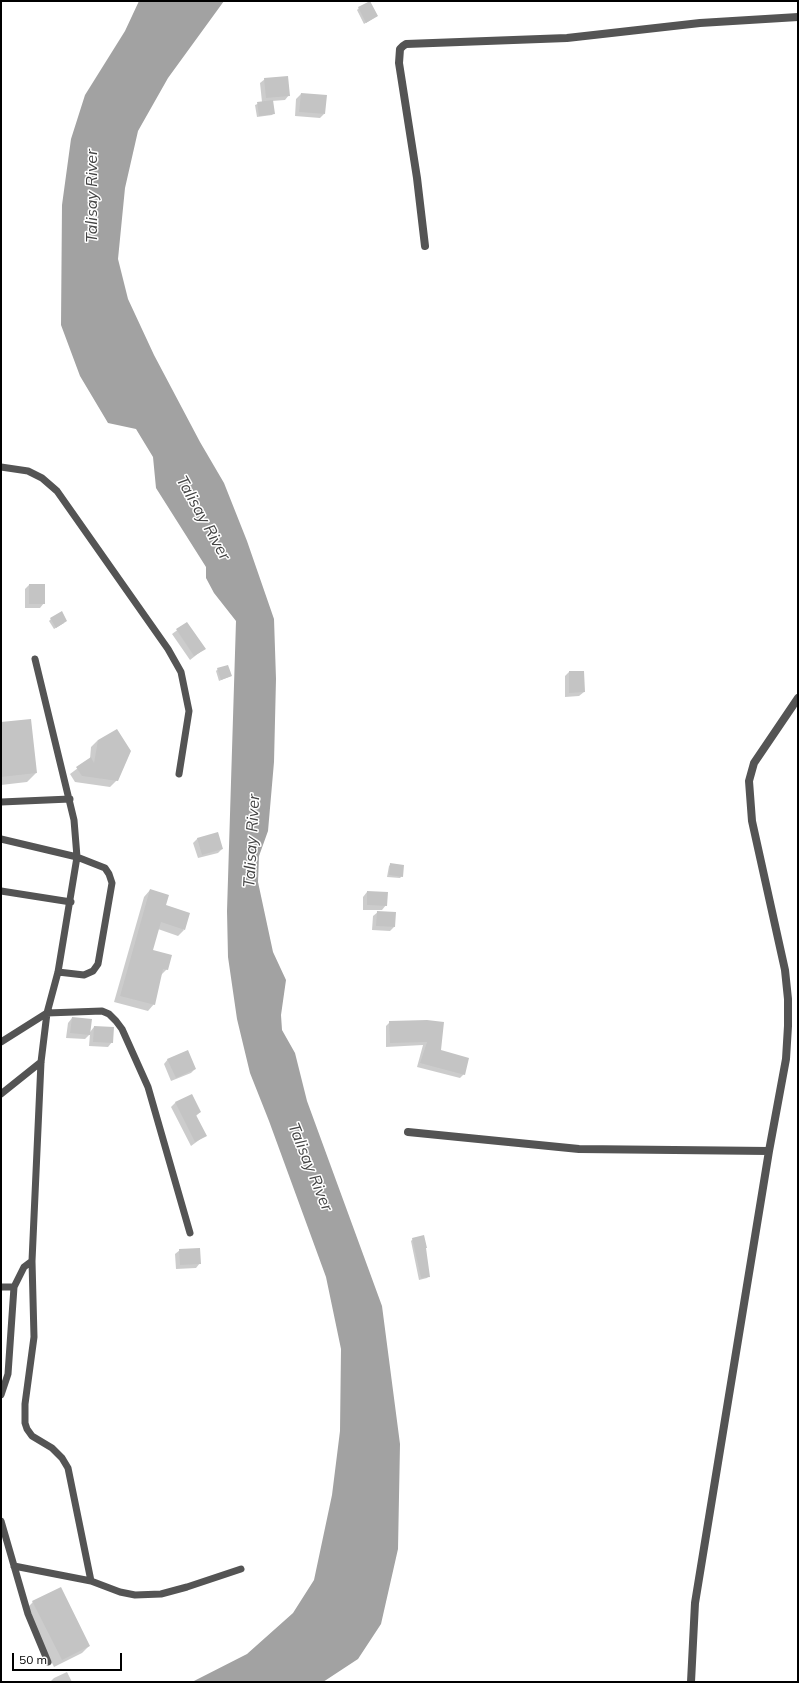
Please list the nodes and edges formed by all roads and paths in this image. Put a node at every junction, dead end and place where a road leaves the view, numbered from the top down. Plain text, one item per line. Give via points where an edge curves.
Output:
1 (798, 17) edge
2 (425, 246) dead end
3 (1, 467) edge
4 (35, 658) dead end
5 (798, 698) edge
6 (180, 774) dead end
7 (70, 799) junction
8 (1, 802) edge
9 (1, 839) edge
10 (77, 857) junction
11 (1, 891) edge
12 (70, 902) junction
13 (58, 972) junction
14 (47, 1012) junction
15 (1, 1042) edge
16 (41, 1062) junction
17 (1, 1094) edge
18 (408, 1132) dead end
19 (769, 1151) junction
20 (190, 1233) dead end
21 (32, 1261) junction
22 (1, 1287) edge
23 (14, 1287) junction
24 (1, 1395) edge
25 (1, 1521) edge
26 (14, 1566) junction
27 (241, 1569) dead end
28 (91, 1581) junction
29 (48, 1662) dead end
30 (691, 1682) edge

1 - 2 street via 700,23 567,38 406,44 400,49 399,63
3 - 6 lane via 28,471 42,478 57,491 168,649 181,672 189,711
4 - 7 lane
5 - 19 street via 754,763 749,781 752,821 785,970 788,999 786,1058
7 - 8 lane
7 - 10 lane
9 - 10 lane
10 - 12 lane
10 - 13 lane via 105,868 112,883 98,964 84,975
11 - 12 lane
12 - 13 lane
13 - 14 lane
14 - 15 lane
14 - 16 lane
14 - 20 lane via 102,1011 109,1014 119,1025 148,1087
16 - 17 lane
16 - 21 lane
18 - 19 street via 579,1149
19 - 30 street via 695,1603
21 - 23 lane via 24,1267
21 - 28 lane via 34,1337 25,1422 32,1436 52,1448 68,1468
22 - 23 lane
23 - 24 lane via 8,1374
25 - 26 lane
26 - 28 lane
26 - 29 lane via 28,1614
27 - 28 lane via 187,1588 161,1594 135,1595

